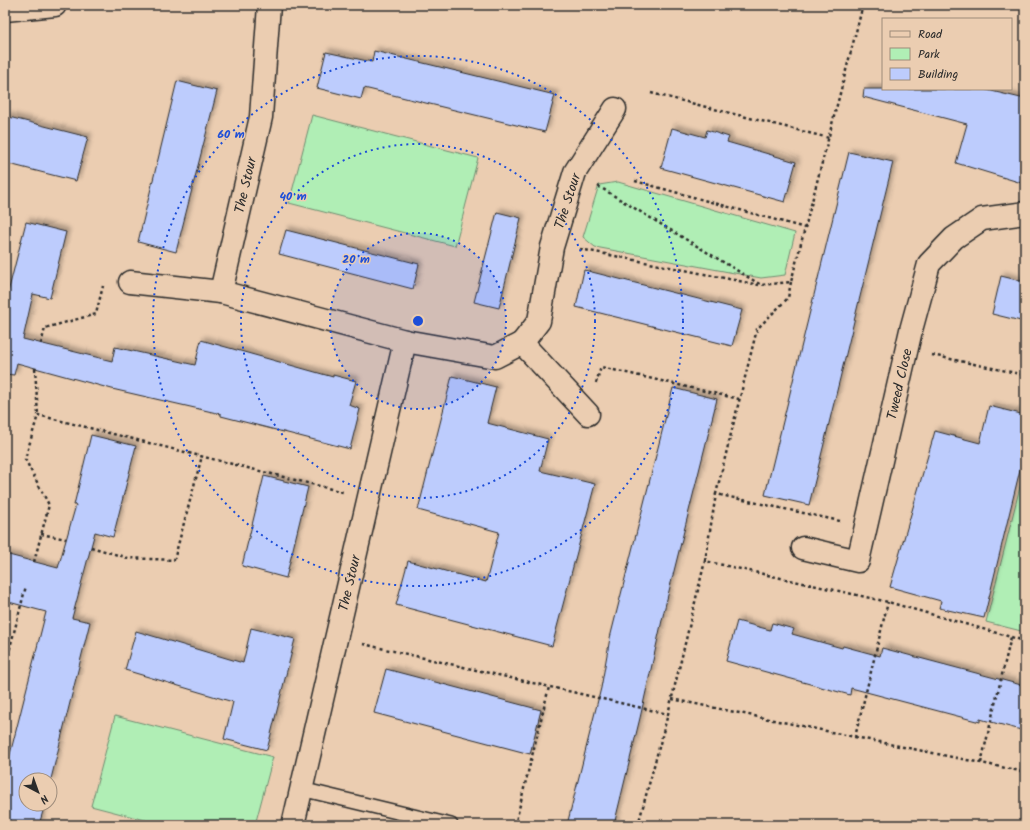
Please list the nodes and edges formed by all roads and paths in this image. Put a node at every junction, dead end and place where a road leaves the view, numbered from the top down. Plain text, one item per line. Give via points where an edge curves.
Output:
1 (55, 5) edge
2 (269, 5) edge
3 (863, 5) edge
4 (5, 10) edge
5 (652, 93) dead end
6 (615, 109) dead end
7 (829, 138) junction
8 (575, 172) junction
9 (634, 181) dead end
10 (1025, 213) edge
11 (805, 228) junction
12 (552, 247) junction
13 (130, 282) joint
14 (791, 282) junction
15 (762, 285) junction
16 (221, 292) junction
17 (405, 342) junction
18 (522, 343) junction
19 (42, 344) dead end
20 (907, 350) junction
21 (35, 368) dead end
22 (1025, 375) edge
23 (739, 399) junction
24 (588, 414) joint
25 (38, 415) junction
26 (202, 456) junction
27 (716, 494) junction
28 (369, 498) junction
29 (866, 527) junction
30 (41, 534) junction
31 (66, 539) dead end
32 (91, 547) dead end
33 (803, 548) dead end
34 (705, 561) junction
35 (34, 562) dead end
36 (26, 586) dead end
37 (888, 602) junction
38 (1011, 637) junction
39 (337, 638) junction
40 (1025, 641) edge
41 (5, 667) edge
42 (549, 687) junction
43 (672, 699) junction
44 (668, 714) junction
45 (855, 737) junction
46 (981, 763) junction
47 (1025, 772) edge
48 (302, 789) junction
49 (292, 825) edge
50 (451, 825) edge
51 (515, 825) edge
52 (638, 825) edge

1 - 4 street
2 - 16 street, The Stour via 261,117
3 - 7 path
5 - 7 path
6 - 8 street, The Stour
7 - 11 path
8 - 12 street, The Stour
8 - 15 path
9 - 11 path
10 - 20 street, Tweed Close via 982,219 954,238 929,264
11 - 14 path
12 - 15 path via 575,248
12 - 18 street, The Stour via 539,321
13 - 16 street, The Stour
13 - 19 path via 106,274 96,314 45,328
14 - 15 path
14 - 23 path via 788,298 757,329
16 - 17 street, The Stour
17 - 18 street, The Stour via 495,356
17 - 28 street, The Stour
18 - 24 street
20 - 22 path
20 - 29 street, Tweed Close
21 - 25 path
23 - 24 path via 601,366
23 - 27 path
25 - 26 path
25 - 30 path via 25,459 49,505
26 - 28 path
26 - 32 path via 174,560 128,558
27 - 29 path
27 - 34 path
28 - 39 street, The Stour
29 - 33 street, Tweed Close via 858,561
30 - 31 path
30 - 35 path
34 - 37 path
34 - 43 path
36 - 41 path
37 - 38 path
37 - 45 path
38 - 40 path
38 - 46 path
39 - 42 path
39 - 48 street, The Stour
42 - 44 path
42 - 51 path
43 - 44 path
43 - 45 path
44 - 52 path
45 - 46 path
46 - 47 path
48 - 49 street, The Stour
48 - 50 lane

